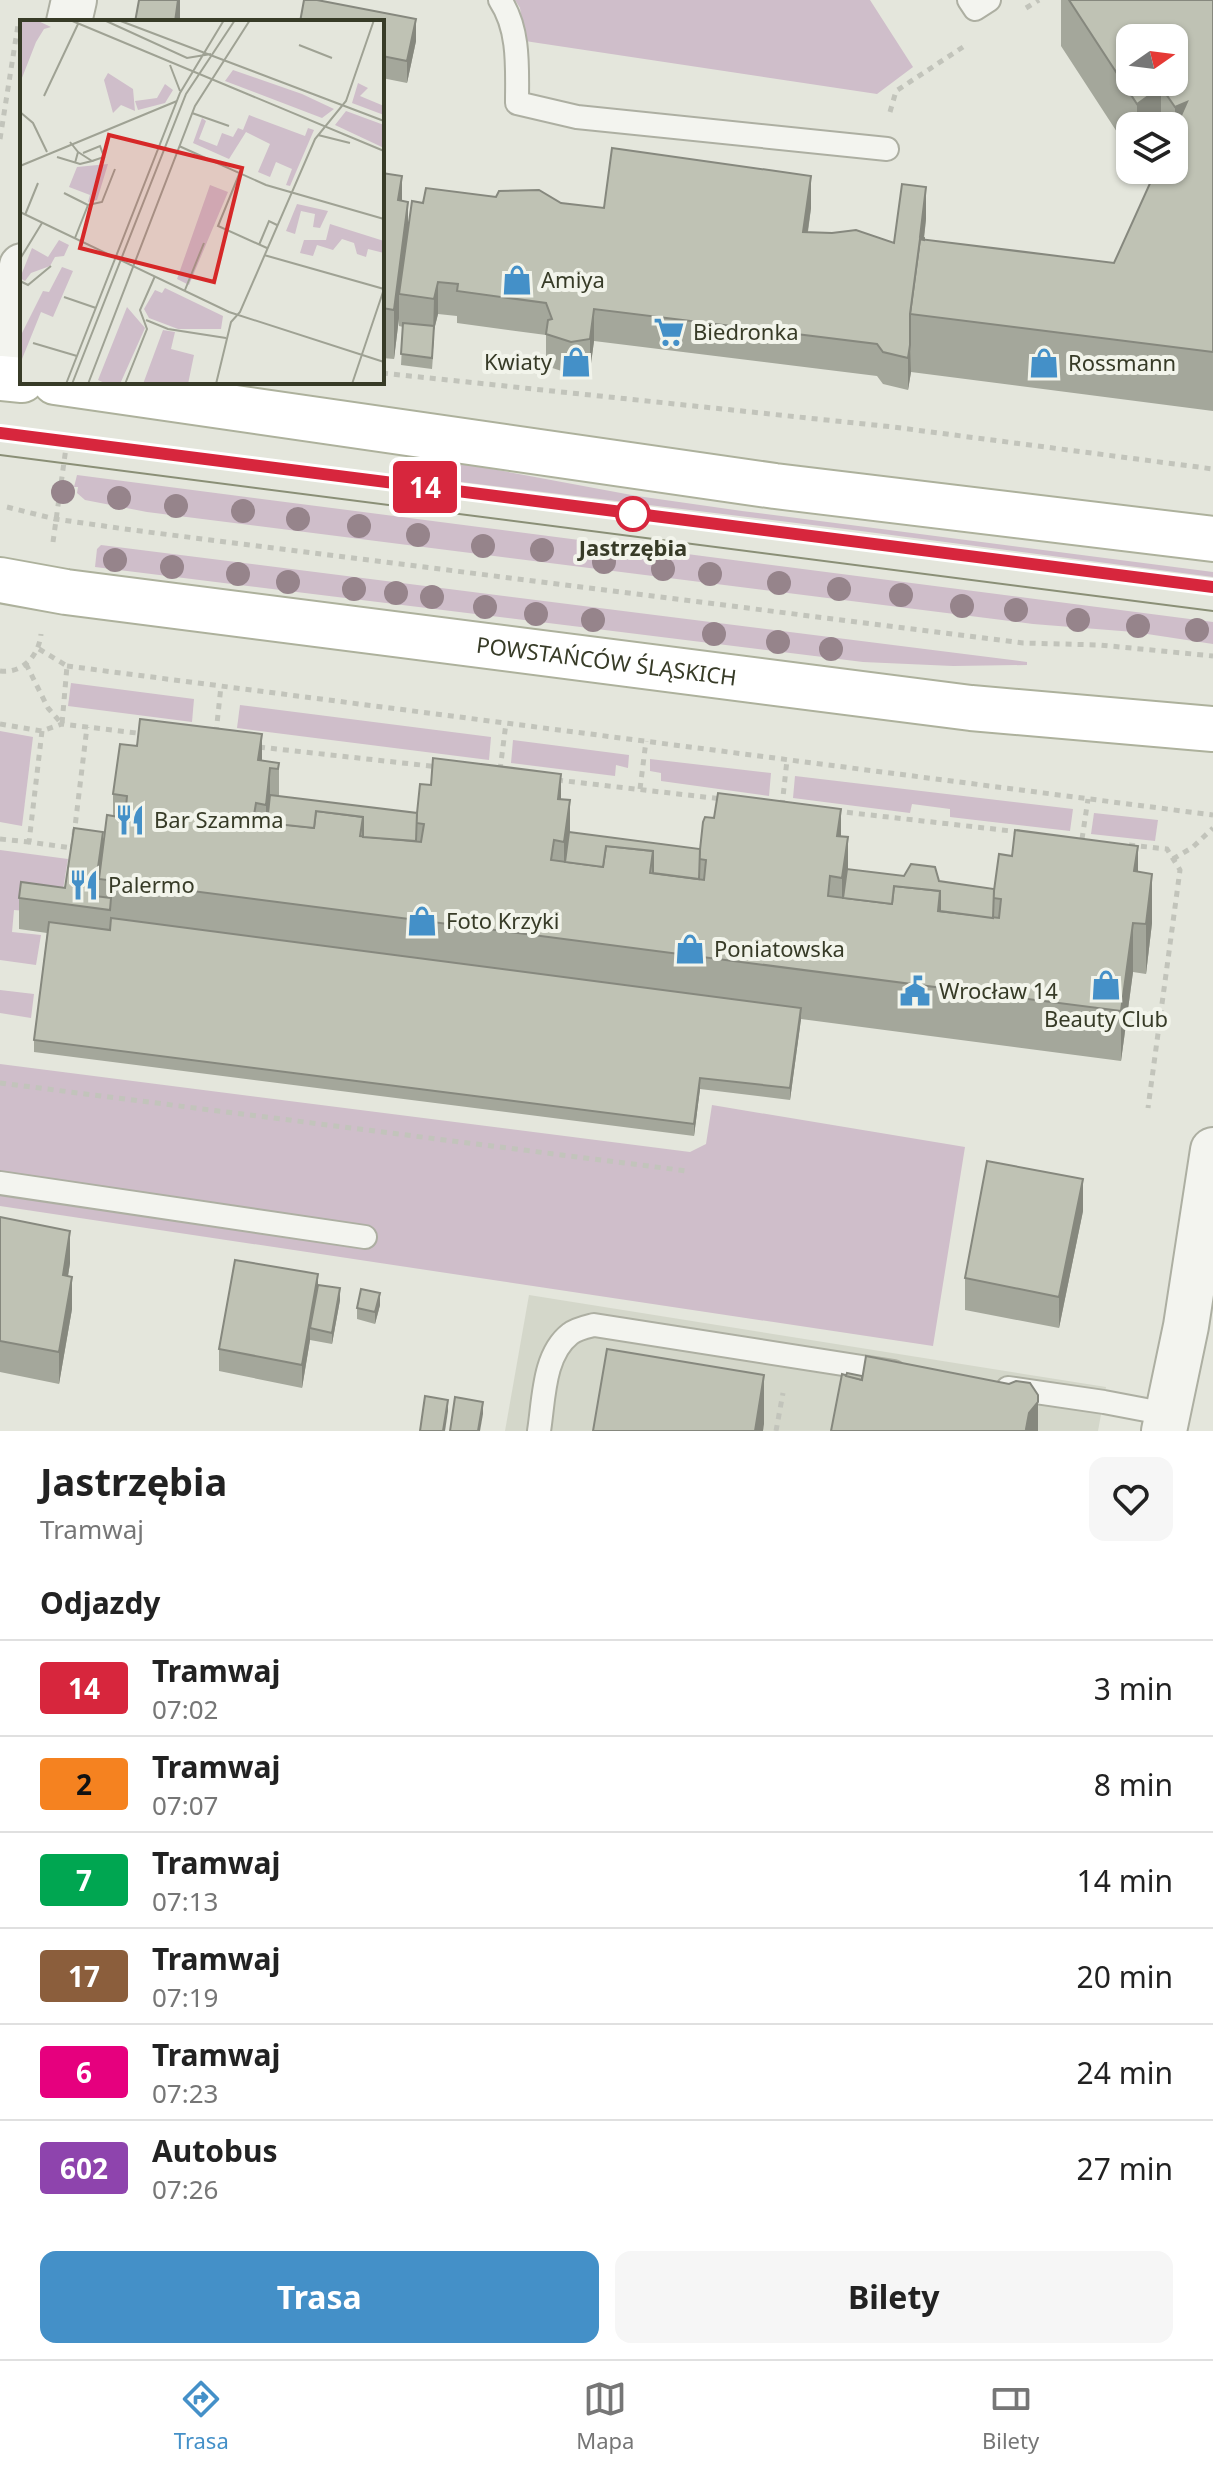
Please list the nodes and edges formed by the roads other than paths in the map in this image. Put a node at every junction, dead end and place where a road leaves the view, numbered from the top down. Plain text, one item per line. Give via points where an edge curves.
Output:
1 (74, 0) edge
2 (500, 0) edge
3 (969, 0) edge
4 (989, 0) edge
5 (69, 20) edge
6 (887, 149) dead end
7 (20, 276) edge
8 (0, 376) edge
9 (20, 380) edge
10 (69, 384) edge
11 (1213, 539) edge
12 (0, 580) edge
13 (1213, 729) edge
14 (1213, 1150) edge
15 (0, 1183) edge
16 (365, 1237) dead end
17 (920, 1376) edge
18 (982, 1385) edge
19 (1166, 1423) edge
20 (539, 1431) edge

1 - 5 street
2 - 6 lane via 516,47 517,103 577,117
3 - 4 lane via 975,9
7 - 8 street
8 - 9 main road
10 - 11 main road via 775,486
12 - 13 main road, POWSTAŃCÓW ŚLĄSKICH via 941,704
14 - 19 street
15 - 16 lane
17 - 20 lane via 594,1325 571,1332 556,1349
18 - 19 lane via 1104,1402

